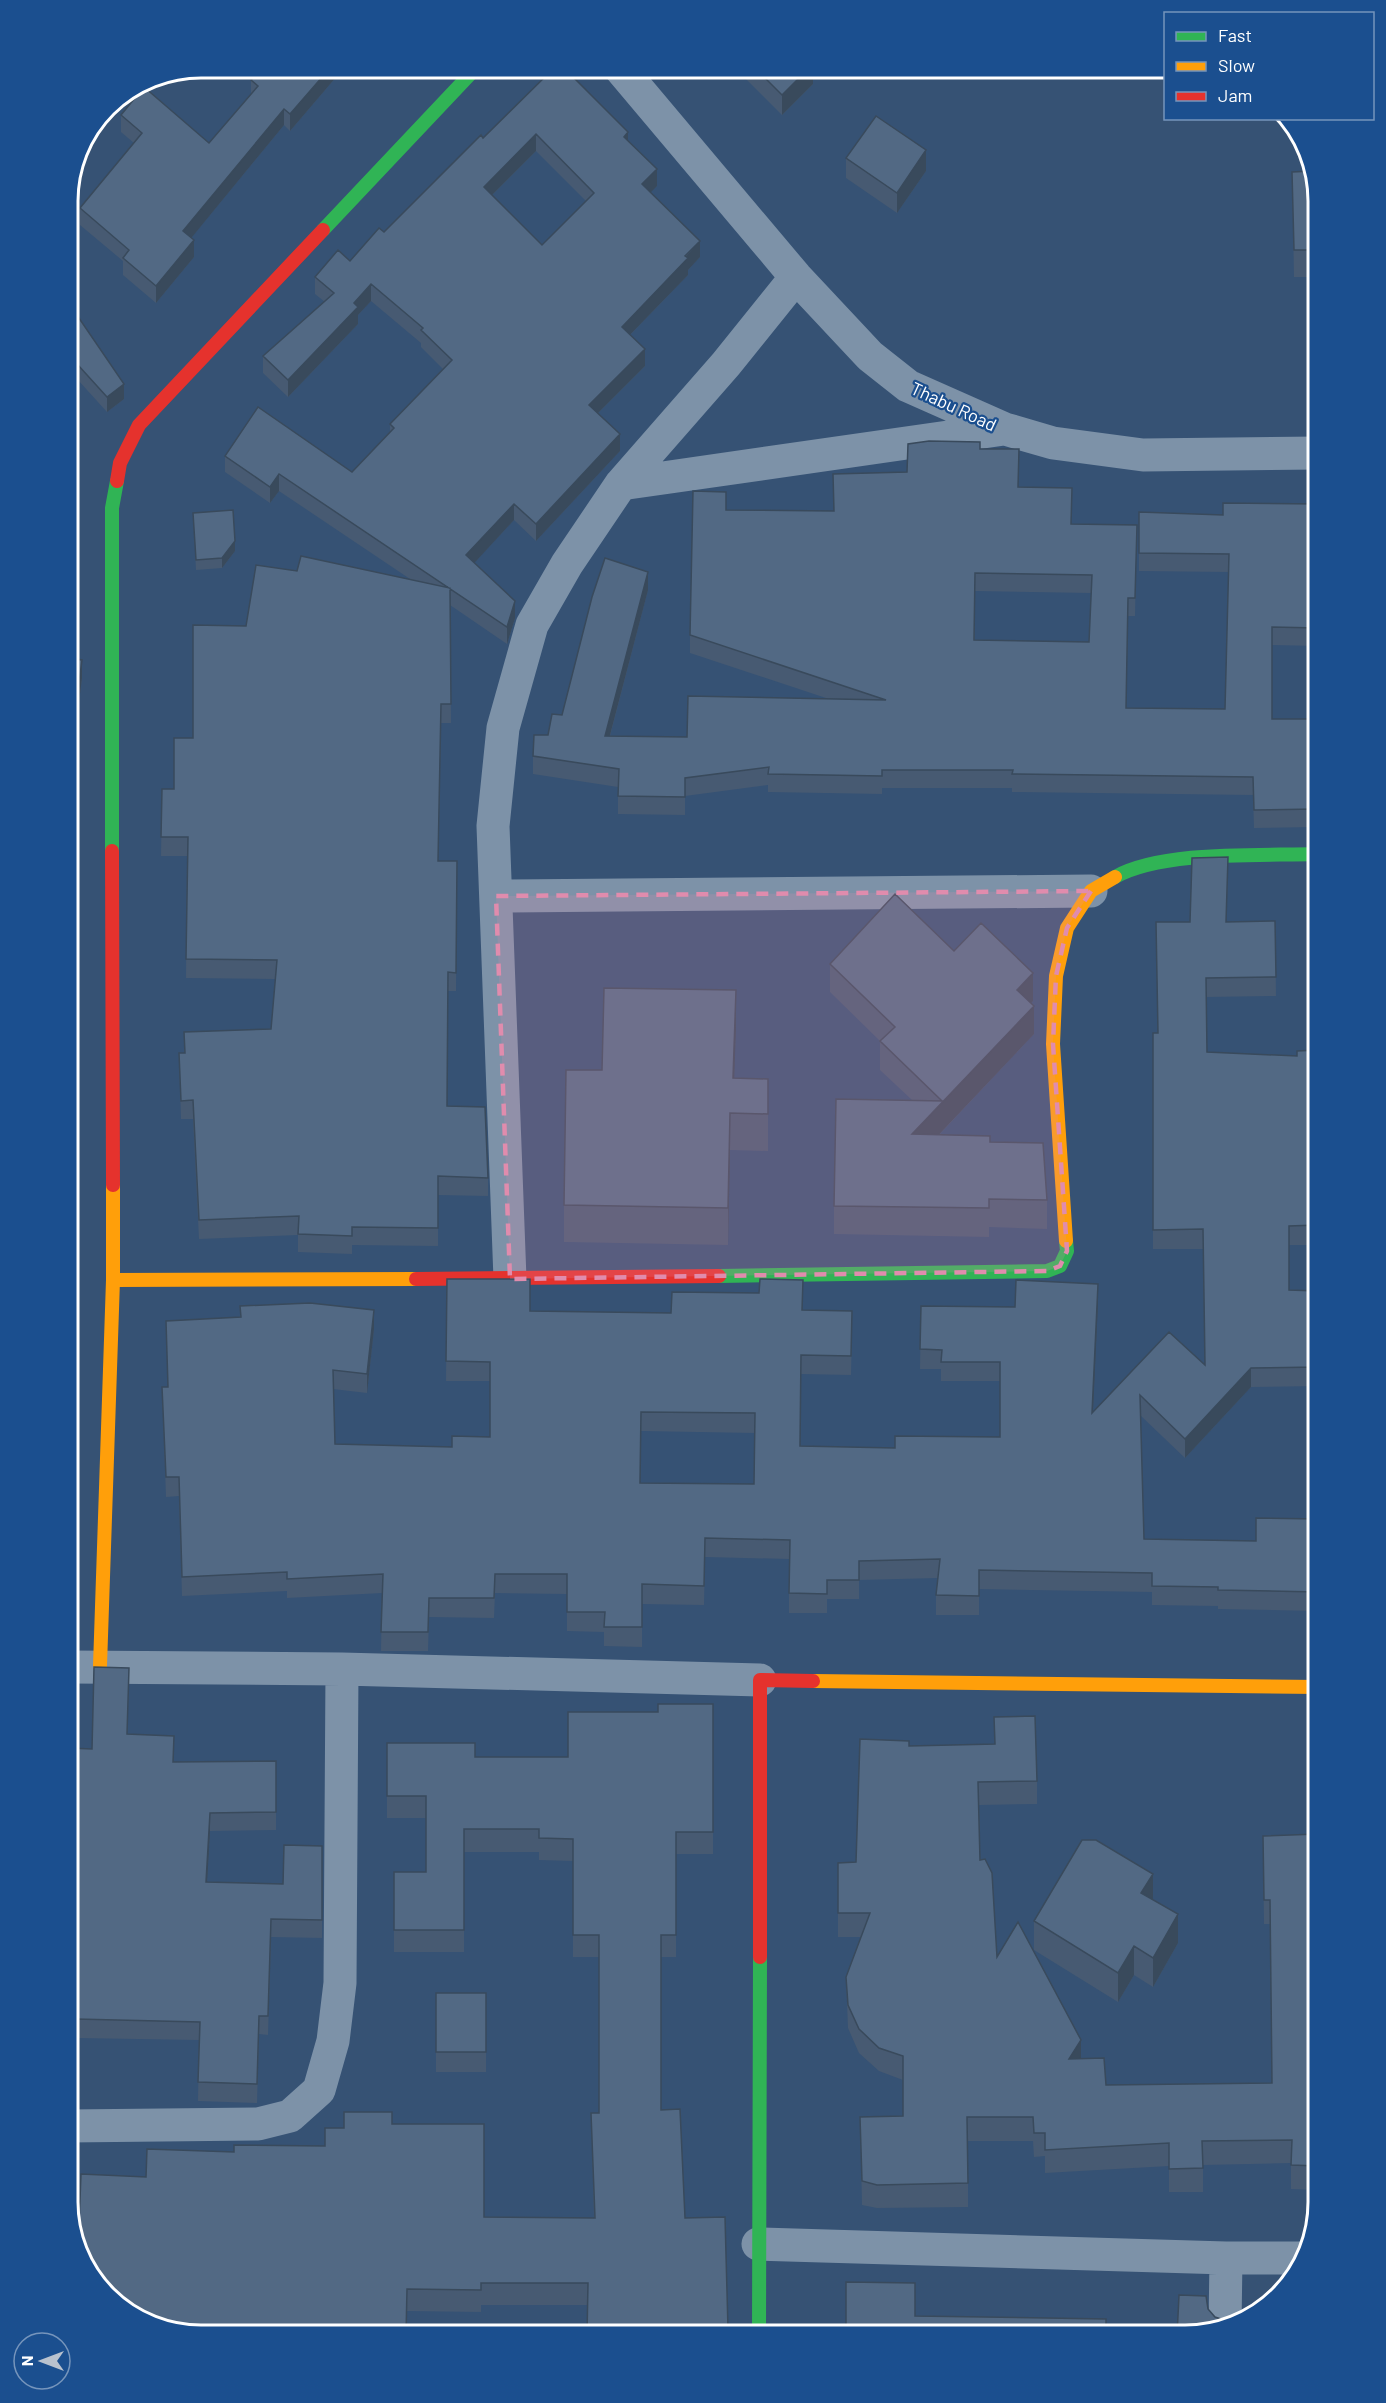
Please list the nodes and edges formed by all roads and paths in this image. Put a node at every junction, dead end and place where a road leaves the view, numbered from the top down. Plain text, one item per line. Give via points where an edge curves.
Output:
1 (467, 78) edge
2 (628, 78) edge
3 (796, 277) junction
4 (1005, 429) junction
5 (1308, 453) edge
6 (621, 484) junction
7 (1308, 854) edge
8 (1091, 891) junction
9 (496, 896) junction
10 (510, 1279) junction
11 (113, 1280) junction
12 (100, 1666) junction
13 (78, 1667) edge
14 (342, 1669) junction
15 (760, 1680) junction
16 (1308, 1687) edge
17 (78, 2126) edge
18 (758, 2244) junction
19 (1226, 2258) junction
20 (1294, 2258) edge
21 (1225, 2318) edge
22 (759, 2325) edge

1 - 11 street via 140,425 120,463 112,508
2 - 3 street, Thabu Road
3 - 4 street, Thabu Road via 870,356 908,386
3 - 6 street
4 - 5 street, Thabu Road via 1053,443 1143,455
4 - 6 street
6 - 9 street via 532,625 503,728 493,826
7 - 8 street via 1190,859 1130,869
8 - 9 street
8 - 10 street via 1067,928 1056,976 1053,1044 1067,1251 1060,1266 1047,1271
9 - 10 street
10 - 11 street
11 - 12 street
12 - 13 street
12 - 14 street
14 - 15 street
14 - 17 street via 340,1983 333,2041 319,2090 290,2116 258,2124
15 - 16 street
15 - 18 street
18 - 19 street
18 - 22 street
19 - 20 street
19 - 21 street

